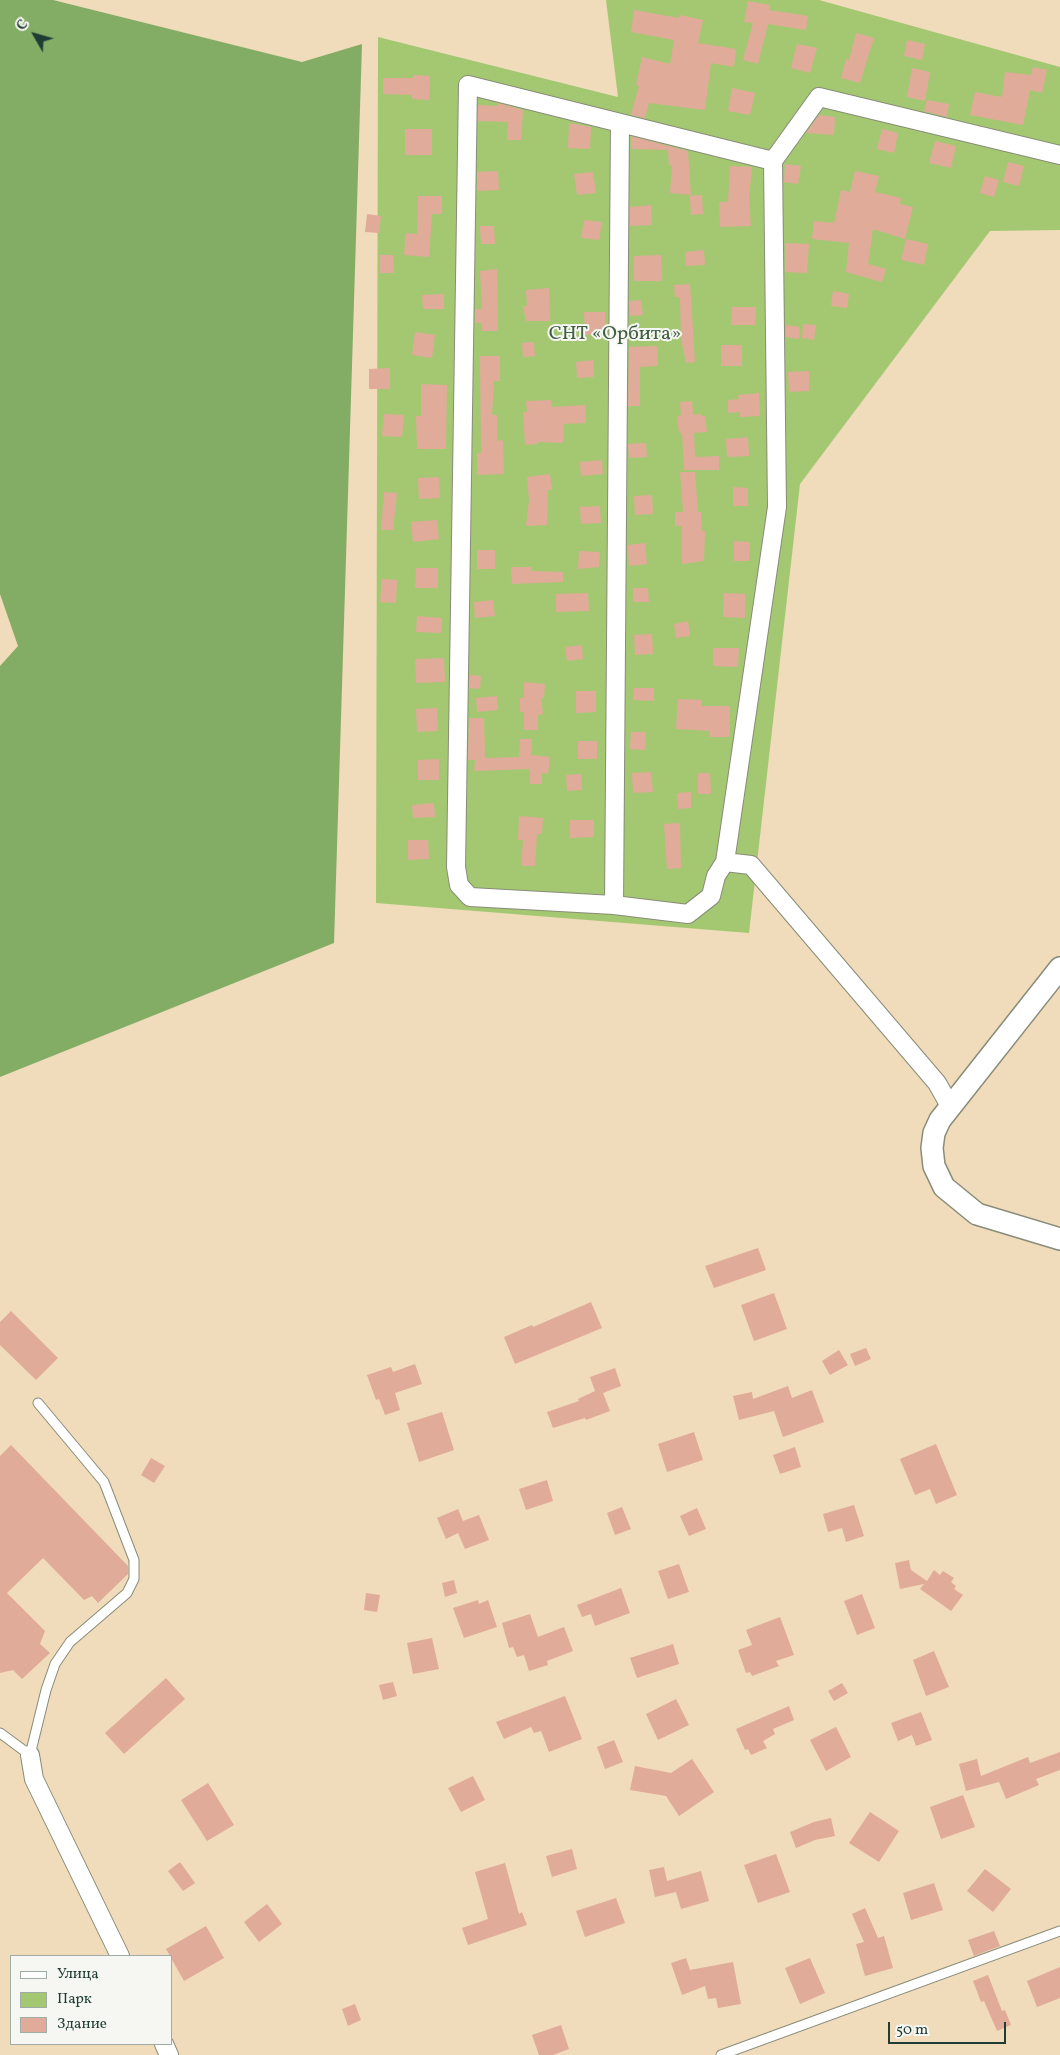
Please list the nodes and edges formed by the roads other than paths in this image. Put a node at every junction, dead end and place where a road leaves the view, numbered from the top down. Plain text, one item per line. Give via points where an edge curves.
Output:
1 (620, 123) junction
2 (1060, 155) edge
3 (773, 161) junction
4 (725, 862) junction
5 (614, 905) junction
6 (1060, 968) edge
7 (950, 1106) junction
8 (1060, 1239) edge
9 (38, 1403) dead end
10 (0, 1733) edge
11 (30, 1755) junction
12 (1060, 1931) edge
13 (120, 1955) edge
14 (721, 2055) edge

1 - 3 street
1 - 5 street
1 - 5 street via 468,85 456,867 459,885 470,897
2 - 3 street via 819,97
3 - 4 street via 777,507
4 - 5 street via 716,876 711,896 688,914
4 - 7 street via 751,865 937,1083
6 - 7 street
7 - 8 street via 934,1133 932,1148 934,1166 944,1187 977,1214
9 - 11 lane via 110,1493 134,1560 134,1579 127,1593 70,1642 55,1664
10 - 11 lane
11 - 13 street via 34,1779
12 - 14 lane

